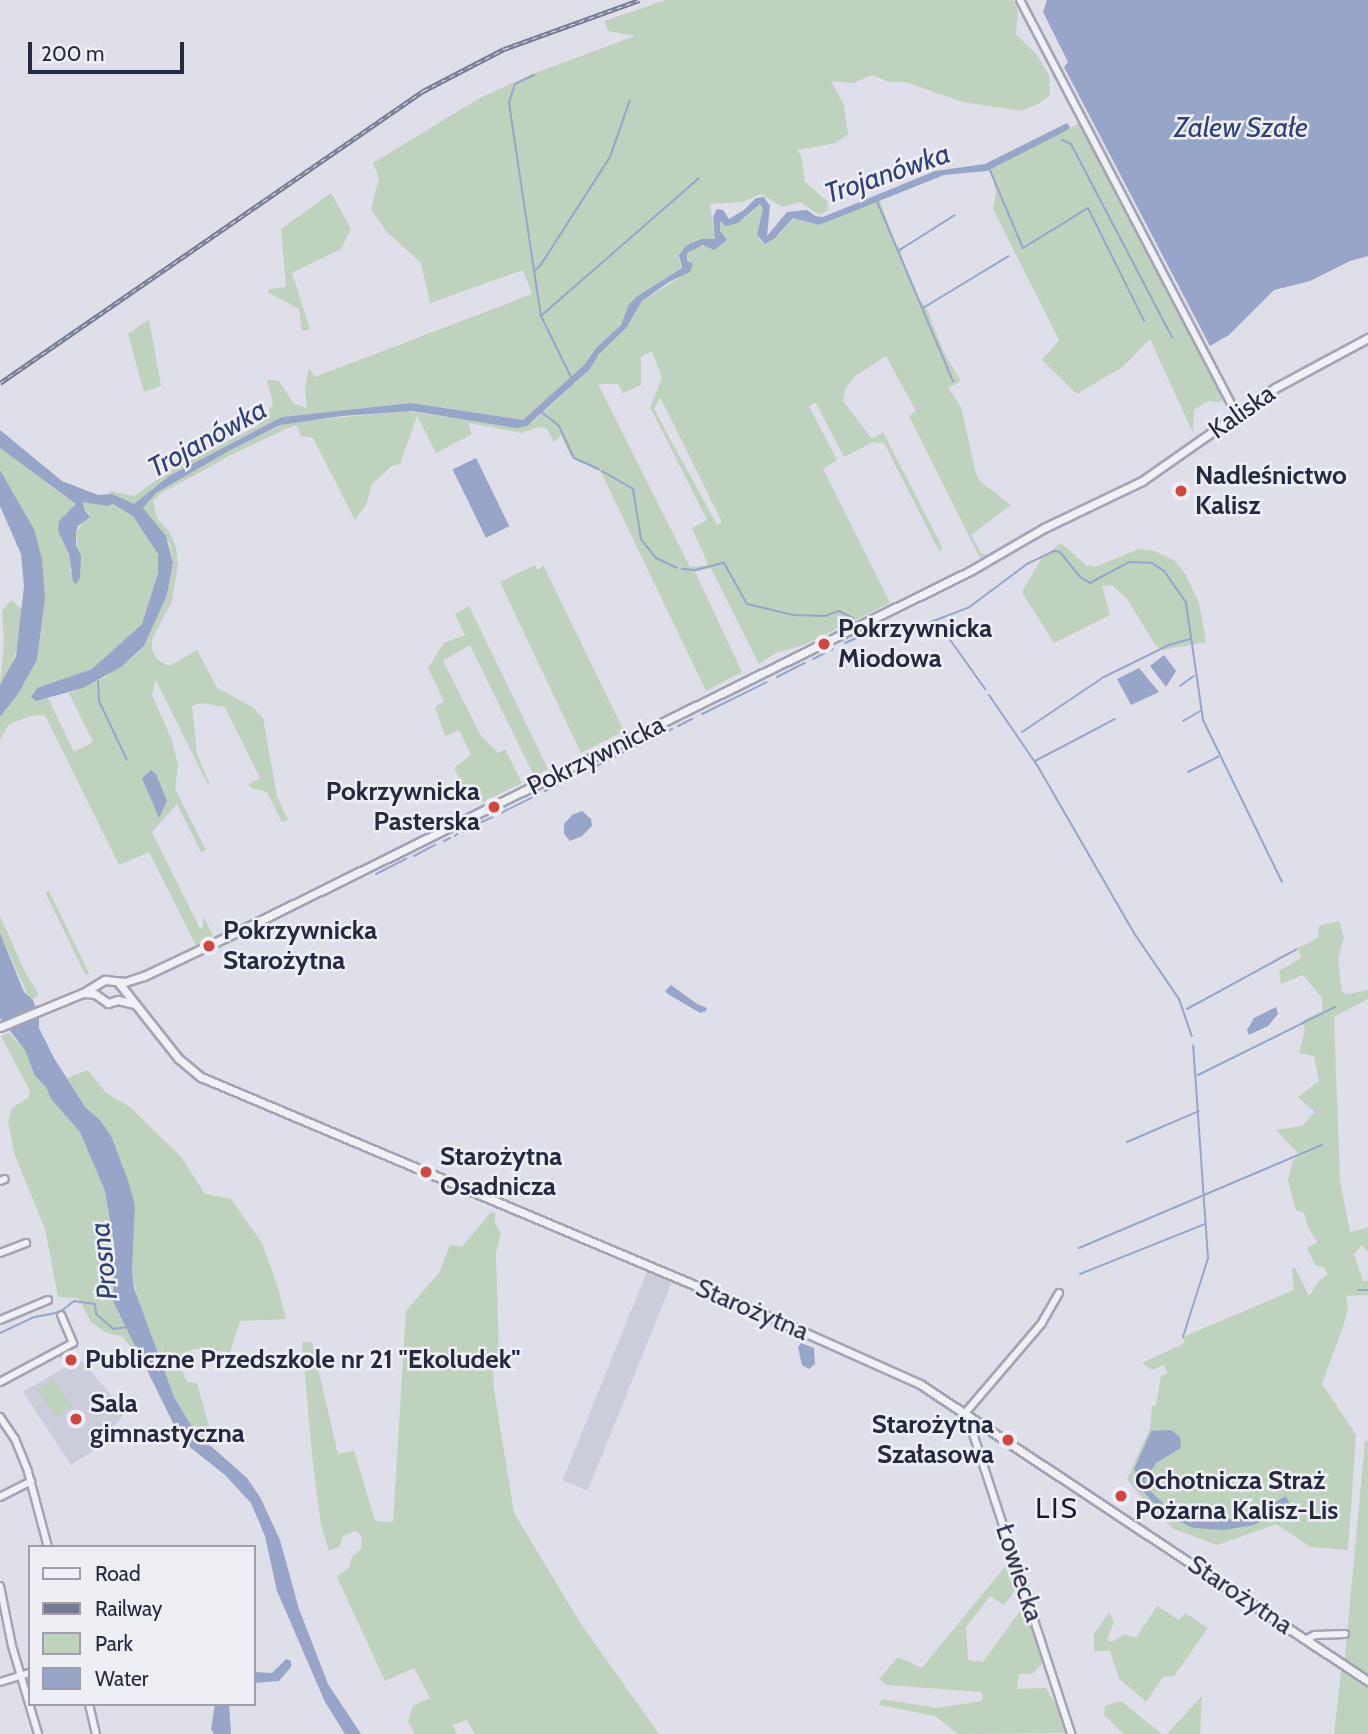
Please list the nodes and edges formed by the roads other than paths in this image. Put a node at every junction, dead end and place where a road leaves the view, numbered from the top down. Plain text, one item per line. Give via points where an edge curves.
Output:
1 (1020, 0) edge
2 (1368, 338) edge
3 (1237, 415) junction
4 (1044, 528) joint
5 (141, 978) junction
6 (100, 985) junction
7 (120, 986) junction
8 (83, 993) junction
9 (99, 997) junction
10 (118, 1000) junction
11 (136, 1004) junction
12 (0, 1027) edge
13 (26, 1242) dead end
14 (0, 1253) edge
15 (1059, 1293) dead end
16 (48, 1300) dead end
17 (61, 1315) dead end
18 (0, 1321) edge
19 (0, 1382) edge
20 (966, 1412) junction
21 (0, 1417) edge
22 (31, 1481) junction
23 (0, 1497) edge
24 (47, 1545) edge
25 (0, 1586) edge
26 (1345, 1634) dead end
27 (1306, 1640) junction
28 (28, 1674) edge
29 (20, 1676) junction
30 (1368, 1681) edge
31 (0, 1682) edge
32 (28, 1702) edge
33 (29, 1706) edge
34 (89, 1706) edge
35 (38, 1734) edge
36 (96, 1734) edge
37 (1071, 1734) edge

1 - 3 street
2 - 3 street, Kaliska via 1301,373
3 - 4 street, Kaliska via 1142,481
4 - 5 street, Pokrzywnicka via 970,572
5 - 7 street, Pokrzywnicka
5 - 11 street via 132,994
6 - 7 street via 108,979
6 - 8 street
6 - 9 street
7 - 10 street
7 - 11 street, Starożytna
8 - 9 street
8 - 12 street
9 - 10 street via 108,1003
10 - 11 street
11 - 20 street, Starożytna via 178,1058 201,1077 890,1370
13 - 14 street
15 - 20 street via 1042,1323
16 - 18 street
17 - 19 street via 73,1343
20 - 27 street, Starożytna
20 - 37 street, Łowiecka
21 - 22 street via 15,1439
22 - 23 street
22 - 24 street
25 - 29 street
26 - 27 street via 1317,1634
27 - 30 street, Starożytna
28 - 29 street
29 - 31 street
29 - 32 street
33 - 35 street
34 - 36 street

